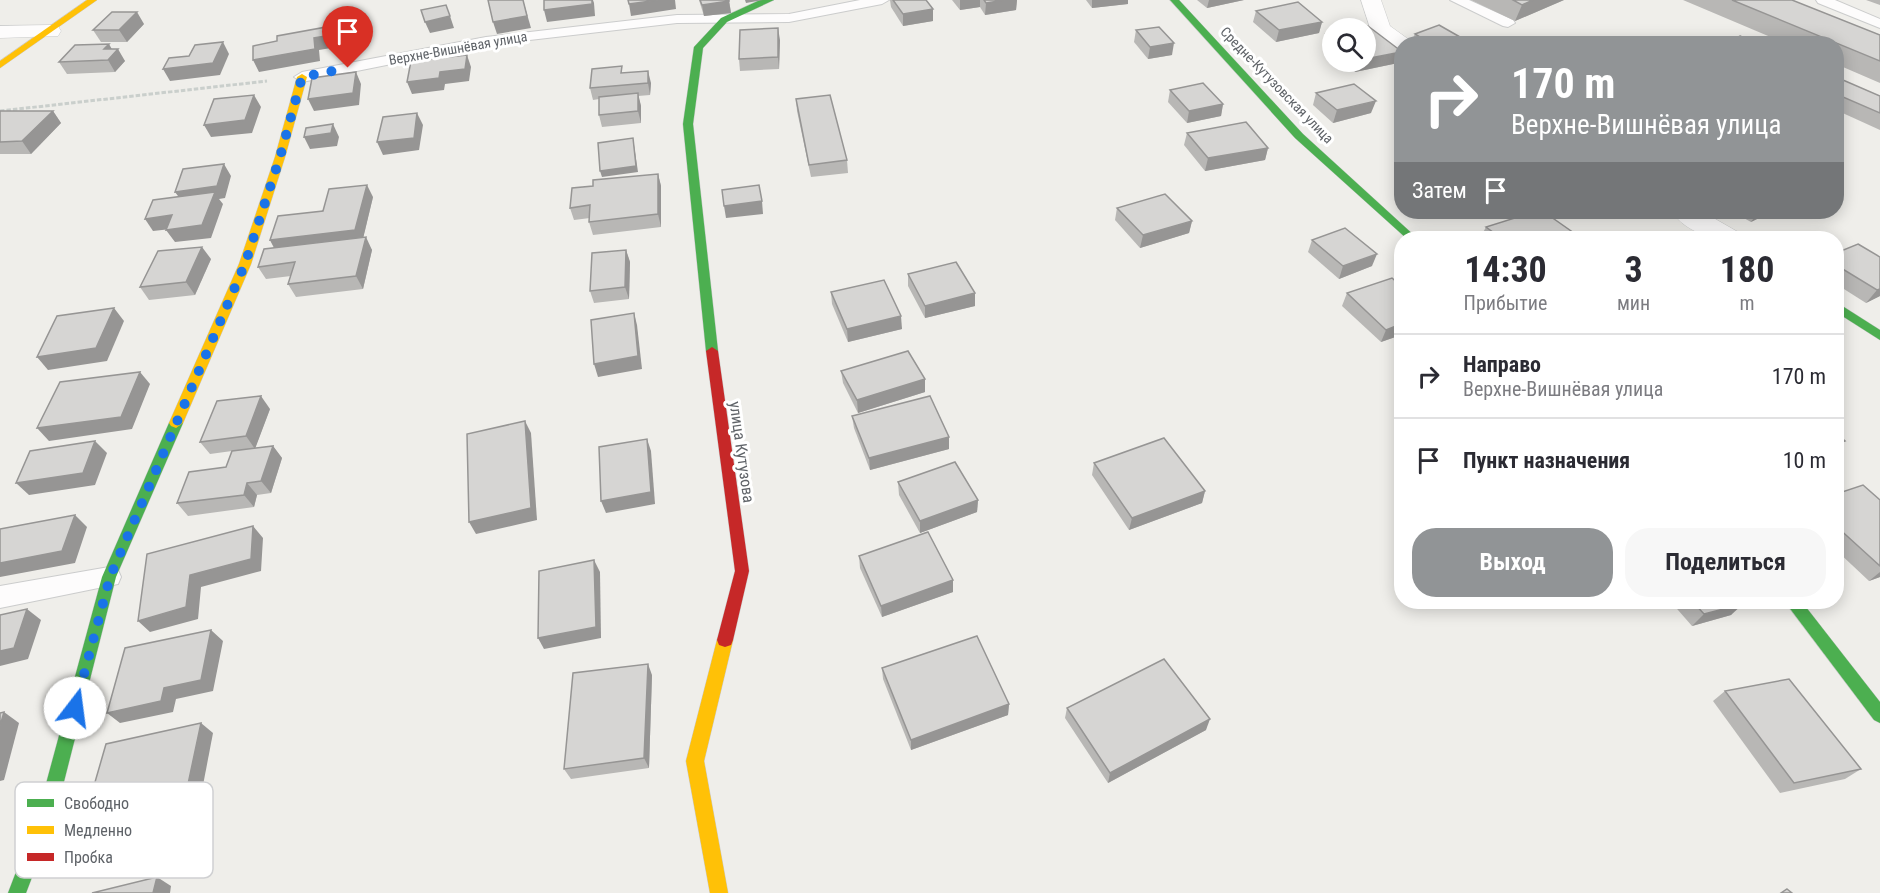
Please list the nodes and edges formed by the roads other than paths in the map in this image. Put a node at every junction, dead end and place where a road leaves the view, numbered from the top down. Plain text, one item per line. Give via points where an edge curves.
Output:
1 (93, 0) edge
2 (770, 0) edge
3 (882, 0) edge
4 (1174, 0) edge
5 (1371, 0) edge
6 (1457, 0) edge
7 (1822, 0) edge
8 (724, 20) junction
9 (1508, 23) dead end
10 (1880, 24) edge
11 (50, 30) junction
12 (0, 32) edge
13 (1394, 38) edge
14 (21, 51) junction
15 (0, 59) edge
16 (0, 65) edge
17 (302, 77) joint
18 (1697, 219) edge
19 (1404, 231) edge
20 (1716, 231) edge
21 (1844, 311) edge
22 (1880, 336) edge
23 (110, 577) junction
24 (0, 597) edge
25 (1798, 609) edge
26 (1880, 715) edge
27 (55, 782) edge
28 (23, 878) edge
29 (17, 893) edge
30 (719, 893) edge

1 - 11 street
2 - 8 street, Верхне-Вишнёвая улица
3 - 8 lane via 789,18
4 - 19 street, Средне-Кутузовская улица via 1299,136
5 - 13 street via 1380,29
6 - 9 lane
7 - 10 lane
8 - 17 lane, Верхне-Вишнёвая улица via 677,19 486,41
8 - 30 street, улица Кутузова via 699,47 688,124 715,382 742,570 695,761
11 - 12 street
11 - 14 street
14 - 15 lane
14 - 16 street
17 - 23 street via 245,264
18 - 20 street
21 - 22 street
23 - 24 lane
23 - 27 street
25 - 26 street
28 - 29 street

